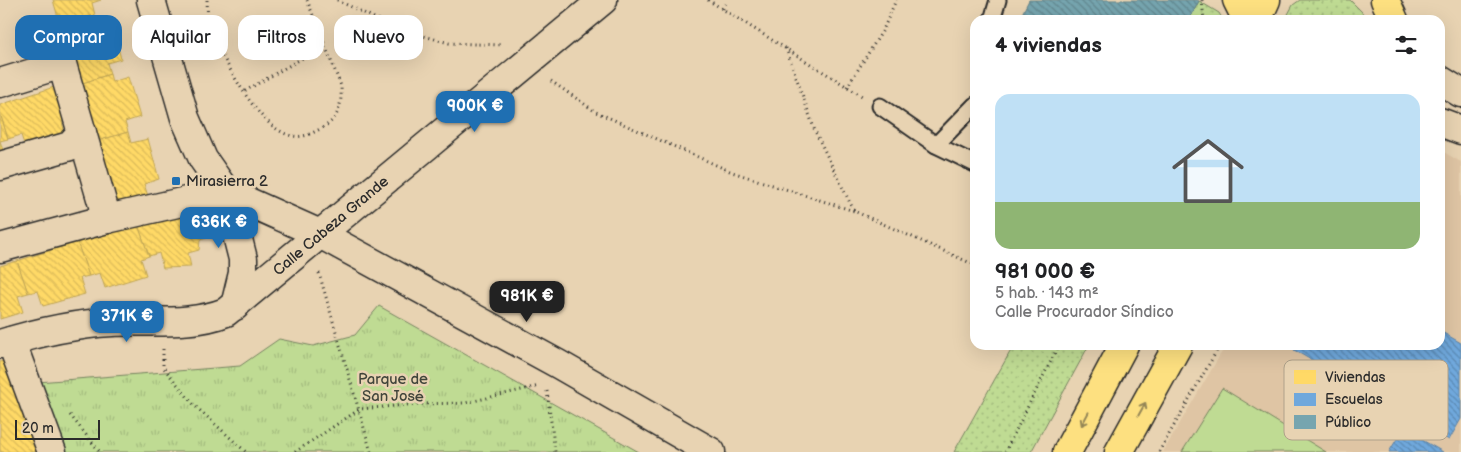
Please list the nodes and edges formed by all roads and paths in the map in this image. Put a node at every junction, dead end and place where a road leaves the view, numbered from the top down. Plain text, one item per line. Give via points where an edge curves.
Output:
1 (151, 0) edge
2 (207, 0) edge
3 (307, 0) edge
4 (337, 0) edge
5 (603, 0) edge
6 (708, 0) edge
7 (727, 0) edge
8 (896, 0) edge
9 (998, 0) edge
10 (1202, 0) edge
11 (1237, 0) edge
12 (1266, 0) edge
13 (723, 9) junction
14 (994, 15) edge
15 (1204, 15) edge
16 (1244, 15) edge
17 (1259, 15) edge
18 (325, 45) junction
19 (786, 48) junction
20 (526, 64) junction
21 (0, 83) edge
22 (1445, 83) edge
23 (847, 87) junction
24 (245, 91) junction
25 (1461, 94) edge
26 (880, 106) joint
27 (970, 110) edge
28 (82, 133) junction
29 (936, 145) junction
30 (970, 162) edge
31 (0, 166) edge
32 (226, 192) junction
33 (854, 211) junction
34 (108, 219) junction
35 (320, 234) junction
36 (0, 248) edge
37 (970, 263) edge
38 (319, 273) dead end
39 (235, 306) junction
40 (162, 321) junction
41 (6, 342) edge
42 (1056, 350) edge
43 (1121, 350) edge
44 (1175, 350) edge
45 (1217, 350) edge
46 (360, 409) junction
47 (52, 452) edge
48 (246, 452) edge
49 (295, 452) edge
50 (370, 452) edge
51 (555, 452) edge
52 (711, 452) edge
53 (1005, 452) edge
54 (1067, 452) edge
55 (1119, 452) edge
56 (1159, 452) edge

1 - 32 street via 185,118 203,159
2 - 24 path via 212,37
3 - 18 path
4 - 20 path via 395,28 449,43 508,45
5 - 20 street, Calle Cabeza Grande
6 - 13 path
7 - 13 path
8 - 23 path via 883,30
9 - 14 lane
10 - 15 path
11 - 16 main road
12 - 17 main road
13 - 19 path
18 - 24 path
18 - 24 path via 341,86 342,102 338,114 326,126 307,136 290,136 274,128
19 - 23 path
19 - 33 path via 815,130
20 - 33 path via 596,112 732,172
20 - 35 street, Calle Cabeza Grande
21 - 28 street via 62,64
22 - 25 street
23 - 26 path
26 - 29 lane
27 - 29 lane
28 - 31 street via 70,146
28 - 34 street
29 - 30 lane
32 - 34 street
32 - 35 street
32 - 39 street via 243,259
33 - 37 path
34 - 36 street
35 - 39 street, Calle Cabeza Grande
35 - 52 street
38 - 46 path
39 - 40 street, Calle Cabeza Grande via 213,317
40 - 41 street, Calle Cabeza Grande via 87,324
40 - 48 path via 162,367 195,406
41 - 47 street, Calle Cabeza Grande
42 - 53 path
43 -> 54 main road
55 -> 44 main road
45 - 56 path
46 - 49 path
46 - 50 path
46 - 51 path via 465,403 546,384

